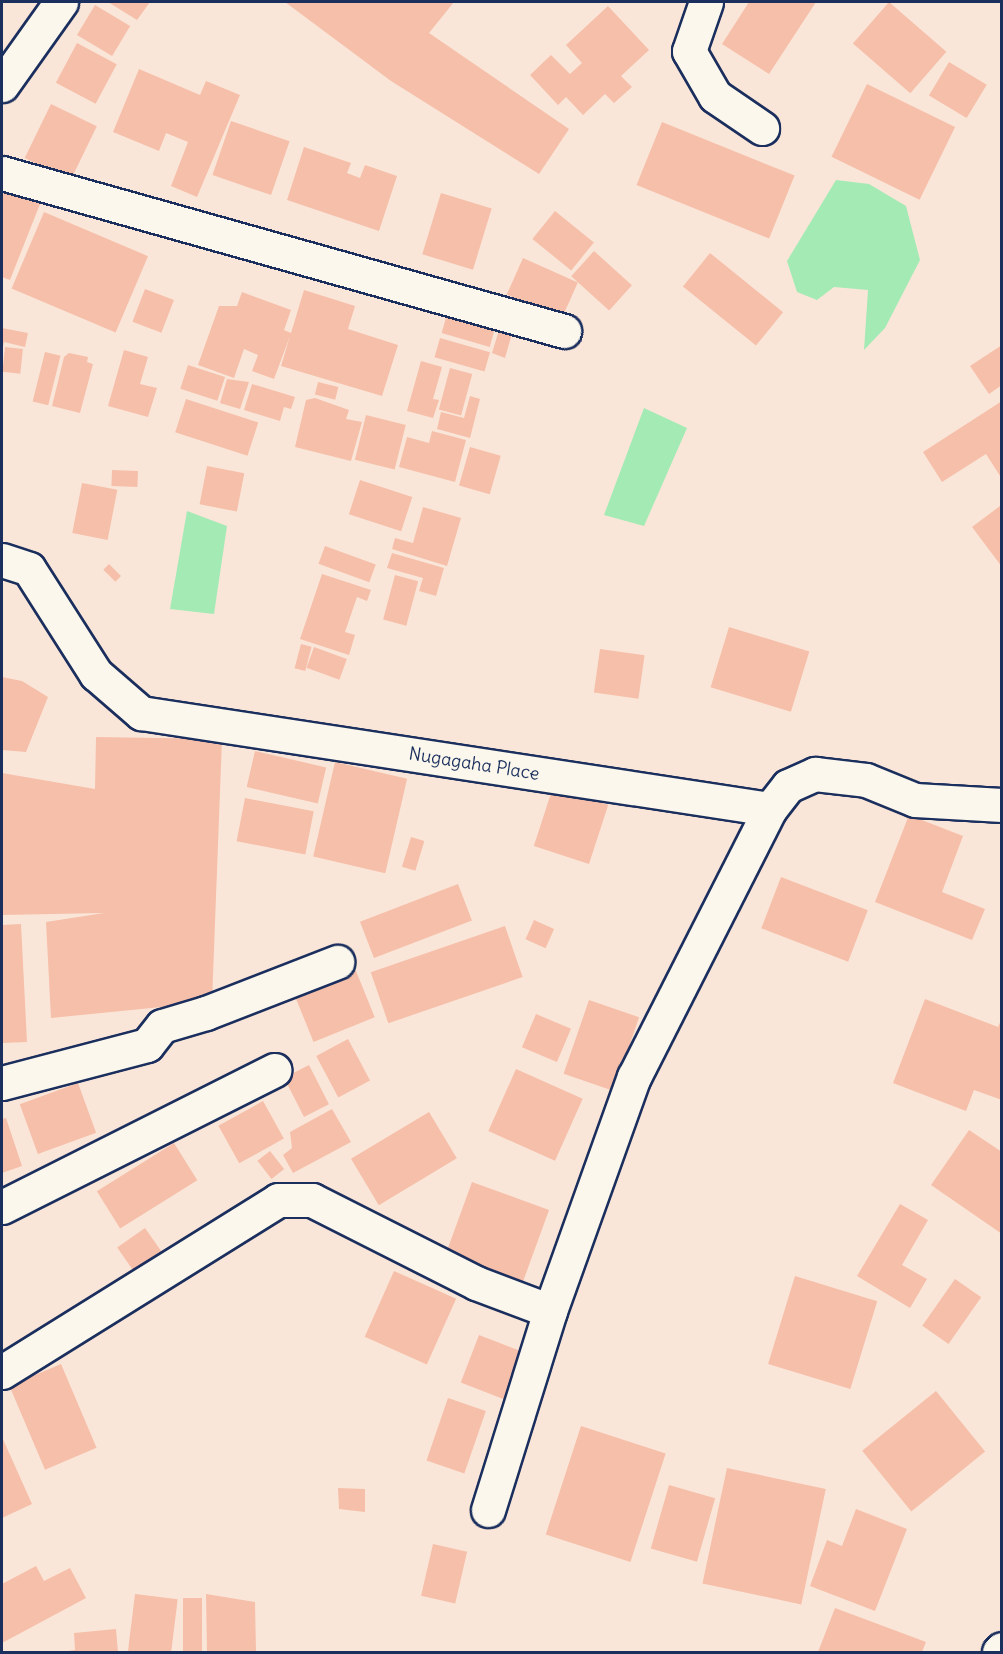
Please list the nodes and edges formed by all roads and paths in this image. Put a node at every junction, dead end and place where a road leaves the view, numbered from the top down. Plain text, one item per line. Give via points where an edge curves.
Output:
1 (60, 2) edge
2 (706, 2) edge
3 (2, 85) edge
4 (762, 128) dead end
5 (2, 173) edge
6 (564, 331) dead end
7 (2, 560) edge
8 (1002, 805) edge
9 (770, 809) junction
10 (337, 962) dead end
11 (274, 1070) dead end
12 (2, 1083) edge
13 (2, 1207) edge
14 (550, 1311) junction
15 (2, 1372) edge
16 (488, 1510) dead end

1 - 3 street
2 - 4 street via 689,51 715,96
5 - 6 street
7 - 9 street, Nugagaha Place via 29,569 96,674 141,713
8 - 9 street via 915,800 866,780 815,774 788,786
9 - 14 street via 634,1077
10 - 12 street via 162,1026 147,1045
11 - 13 street
14 - 15 street via 476,1283 312,1200 278,1200
14 - 16 street

